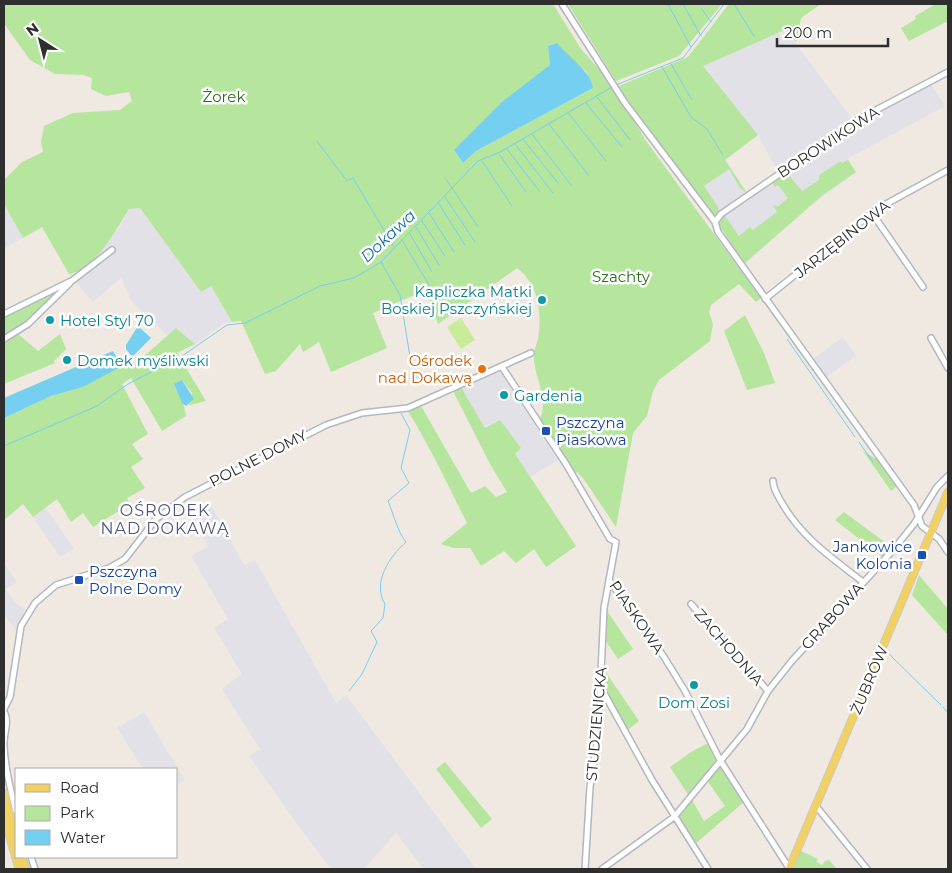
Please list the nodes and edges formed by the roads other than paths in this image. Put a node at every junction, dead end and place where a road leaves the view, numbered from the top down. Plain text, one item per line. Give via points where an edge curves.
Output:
1 (562, 4) edge
2 (948, 72) edge
3 (948, 170) edge
4 (872, 213) junction
5 (715, 222) junction
6 (112, 250) dead end
7 (71, 282) junction
8 (923, 287) dead end
9 (765, 299) junction
10 (4, 314) edge
11 (931, 338) dead end
12 (4, 339) edge
13 (531, 353) dead end
14 (502, 366) junction
15 (948, 368) edge
16 (948, 476) edge
17 (773, 481) dead end
18 (948, 492) edge
19 (919, 515) junction
20 (931, 533) junction
21 (948, 552) edge
22 (609, 580) junction
23 (863, 582) junction
24 (691, 604) dead end
25 (600, 685) junction
26 (768, 691) junction
27 (4, 710) edge
28 (720, 760) junction
29 (4, 793) edge
30 (816, 806) junction
31 (15, 807) edge
32 (4, 816) edge
33 (674, 817) junction
34 (15, 833) edge
35 (15, 855) edge
36 (585, 869) edge
37 (602, 869) edge
38 (708, 869) edge
39 (789, 869) edge
40 (868, 869) edge

1 - 5 street via 599,65
2 - 5 street, BOROWIKOWA via 861,118 721,214
3 - 4 street, JARZĘBINOWA
4 - 8 street
4 - 9 street, JARZĘBINOWA
5 - 9 street via 718,232
6 - 7 street
7 - 10 street
7 - 12 street via 28,324
9 - 19 street
11 - 15 street
13 - 14 street, POLNE DOMY
14 - 22 street, PIASKOWA via 566,464 610,540 616,542
14 - 27 street, POLNE DOMY via 408,408 362,413 326,425 185,497 156,519 124,559 109,568 56,585 34,603 24,619 10,697
16 - 19 street, GRABOWA
17 - 23 street via 799,529 814,545
18 - 20 main road, ŻUBRÓW
19 - 20 street via 922,526
19 - 23 street, GRABOWA via 899,544
20 - 21 street
20 - 30 main road, ŻUBRÓW
22 - 25 street, STUDZIENICKA via 604,608
22 - 28 street, PIASKOWA via 685,691
23 - 26 street, GRABOWA
24 - 26 street, ZACHODNIA
25 - 33 street
25 - 36 street, STUDZIENICKA
26 - 28 street, GRABOWA via 747,729
27 - 31 street via 7,777
28 - 33 street, GRABOWA
28 - 39 street, PIASKOWA
29 - 34 main road
30 - 39 main road, ŻUBRÓW
30 - 40 street
32 - 35 main road
33 - 37 street, GRABOWA
33 - 38 street

